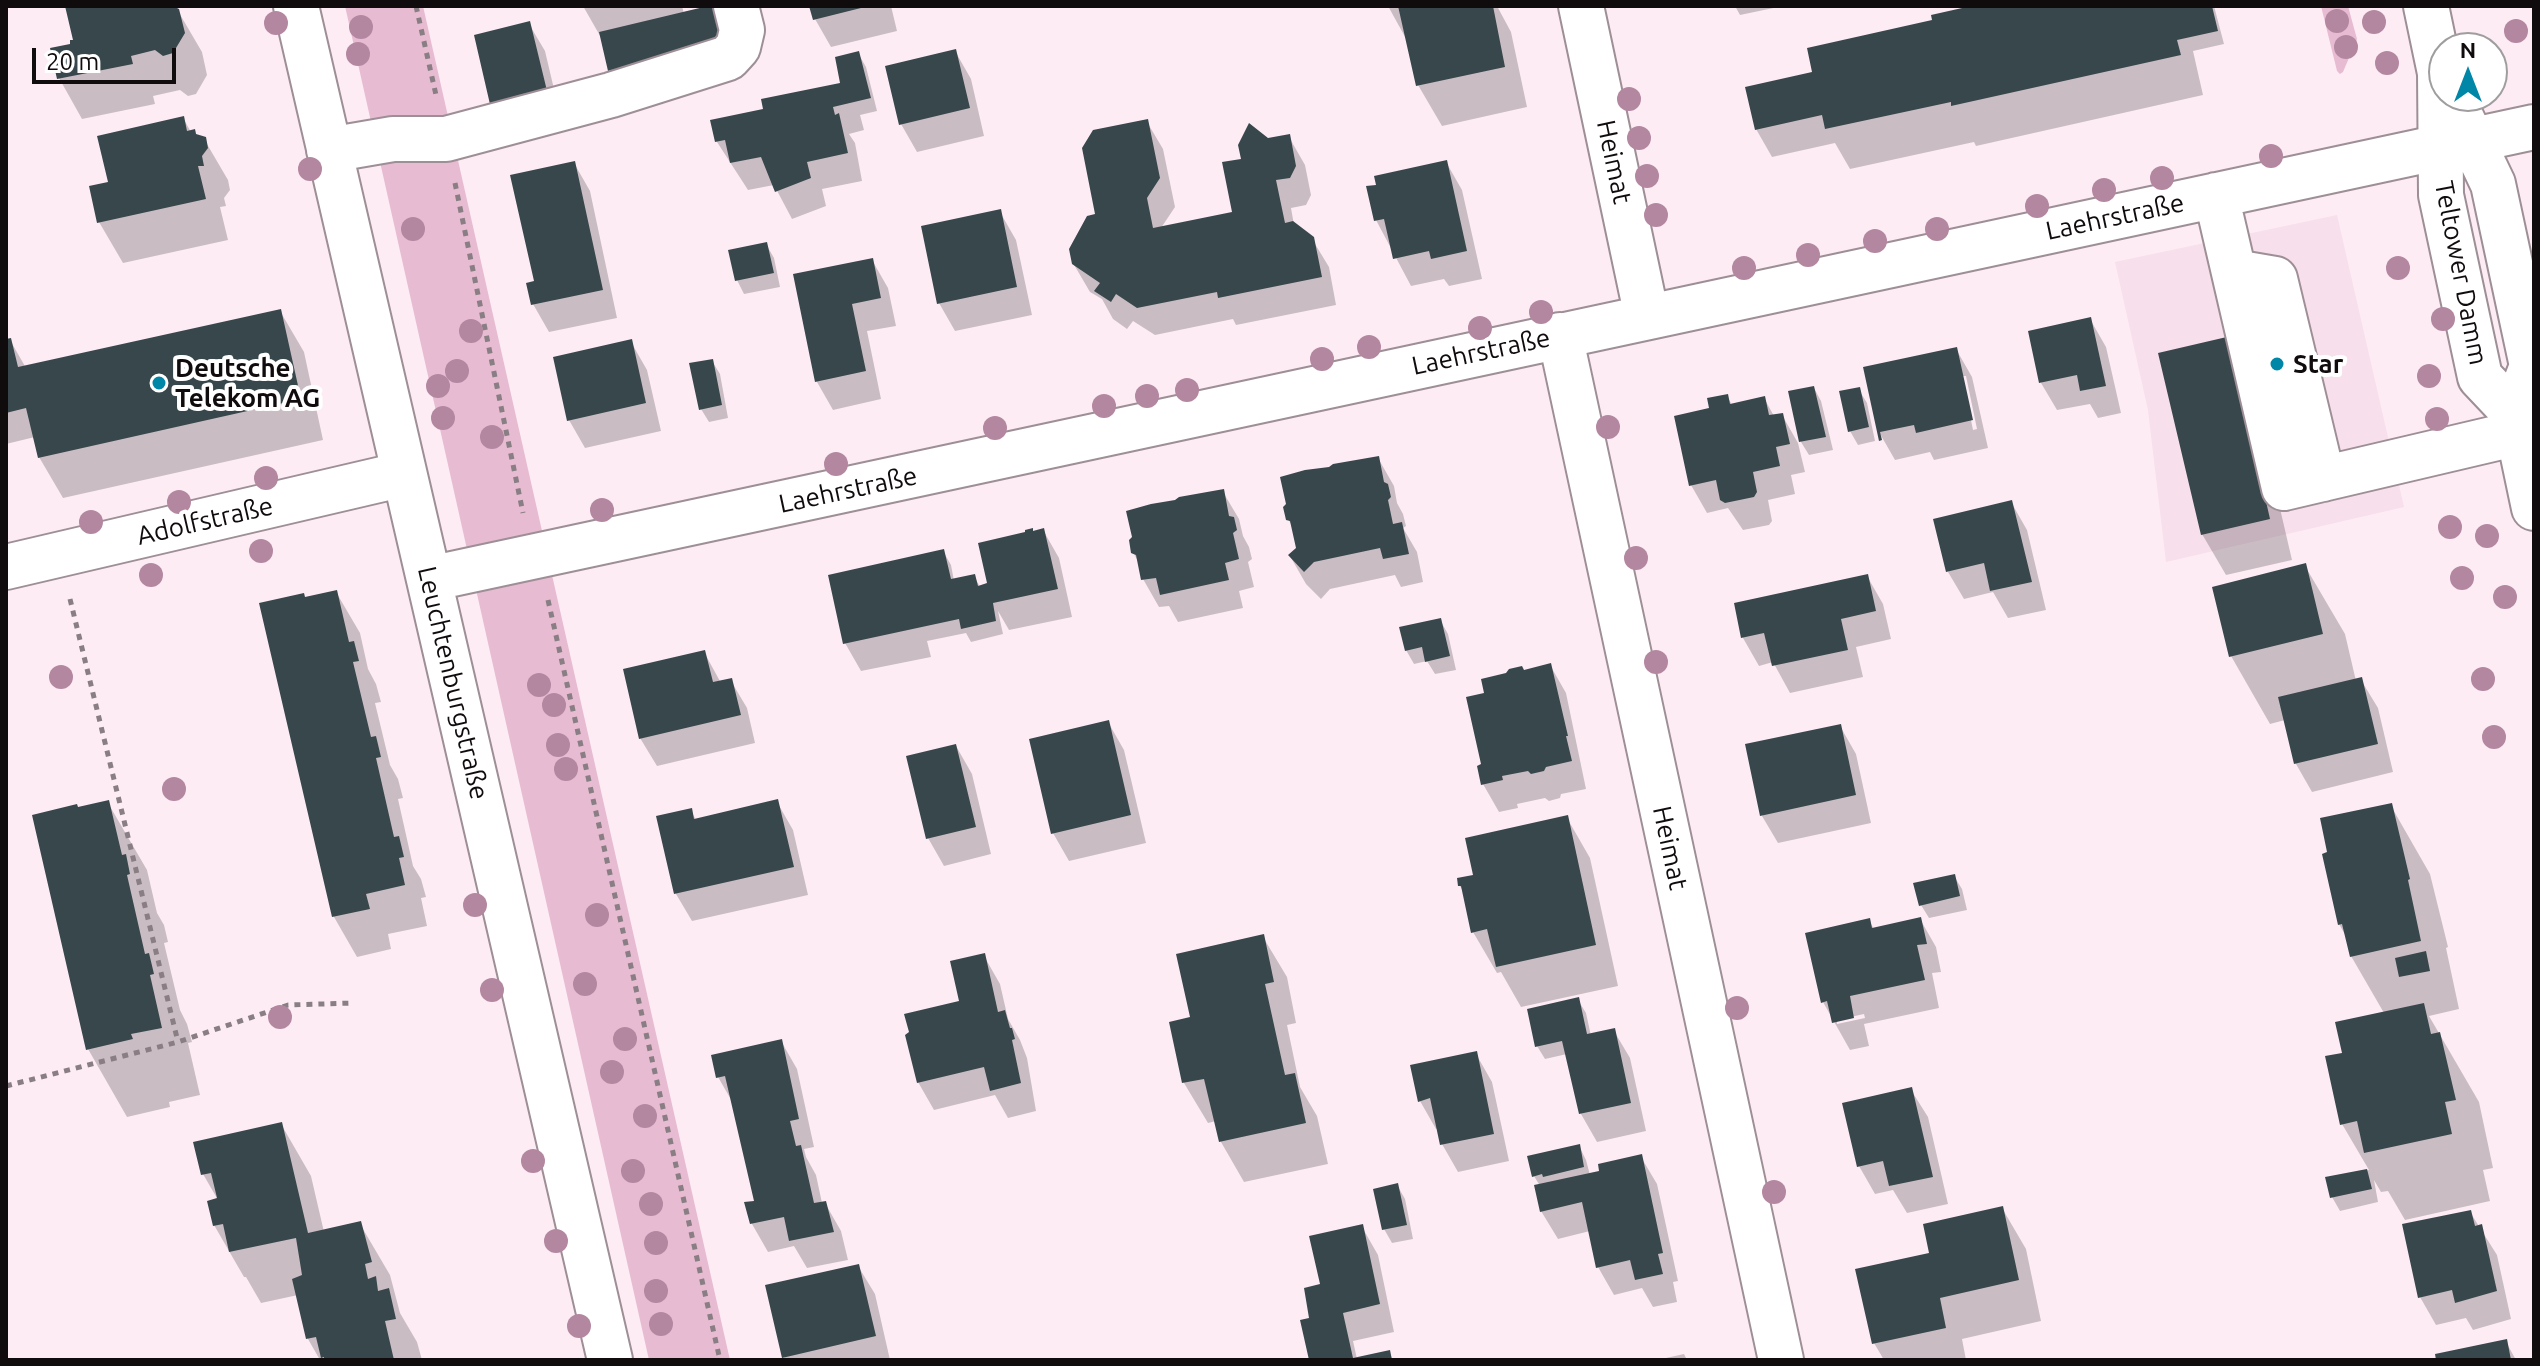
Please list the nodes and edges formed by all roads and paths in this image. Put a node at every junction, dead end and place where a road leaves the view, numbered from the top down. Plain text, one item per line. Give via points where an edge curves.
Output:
1 (296, 6) edge
2 (416, 6) edge
3 (736, 6) edge
4 (1581, 6) edge
5 (2426, 6) edge
6 (2432, 32) edge
7 (2451, 112) edge
8 (2534, 127) edge
9 (446, 139) junction
10 (2457, 143) junction
11 (329, 150) junction
12 (2216, 195) junction
13 (1647, 317) junction
14 (1560, 335) junction
15 (2516, 423) junction
16 (404, 474) junction
17 (2534, 508) edge
18 (523, 513) dead end
19 (6, 567) edge
20 (429, 579) junction
21 (546, 591) dead end
22 (69, 594) dead end
23 (354, 1003) dead end
24 (178, 1042) junction
25 (6, 1086) edge
26 (610, 1360) edge
27 (720, 1360) edge
28 (1781, 1360) edge

1 - 11 street, Leuchtenburgstraße
2 - 9 path
3 - 9 street via 742,30 738,47 728,58
4 - 13 street, Heimat
5 - 6 street, Teltower Damm
7 - 10 street, Teltower Damm
8 - 10 street, Laehrstraße
9 - 11 street via 393,139
9 - 18 path
10 - 12 street, Laehrstraße
10 - 15 street, Teltower Damm via 2493,184 2532,366
11 - 16 street, Leuchtenburgstraße
12 - 13 street, Laehrstraße
12 - 15 street via 2234,272 2275,279 2323,479
13 - 14 street, Laehrstraße
14 - 20 street, Laehrstraße
14 - 28 street, Heimat
15 - 17 street
16 - 19 street, Adolfstraße
16 - 20 street, Leuchtenburgstraße
20 - 26 street, Leuchtenburgstraße
21 - 27 path
22 - 24 path
23 - 24 path via 288,1005
24 - 25 path

